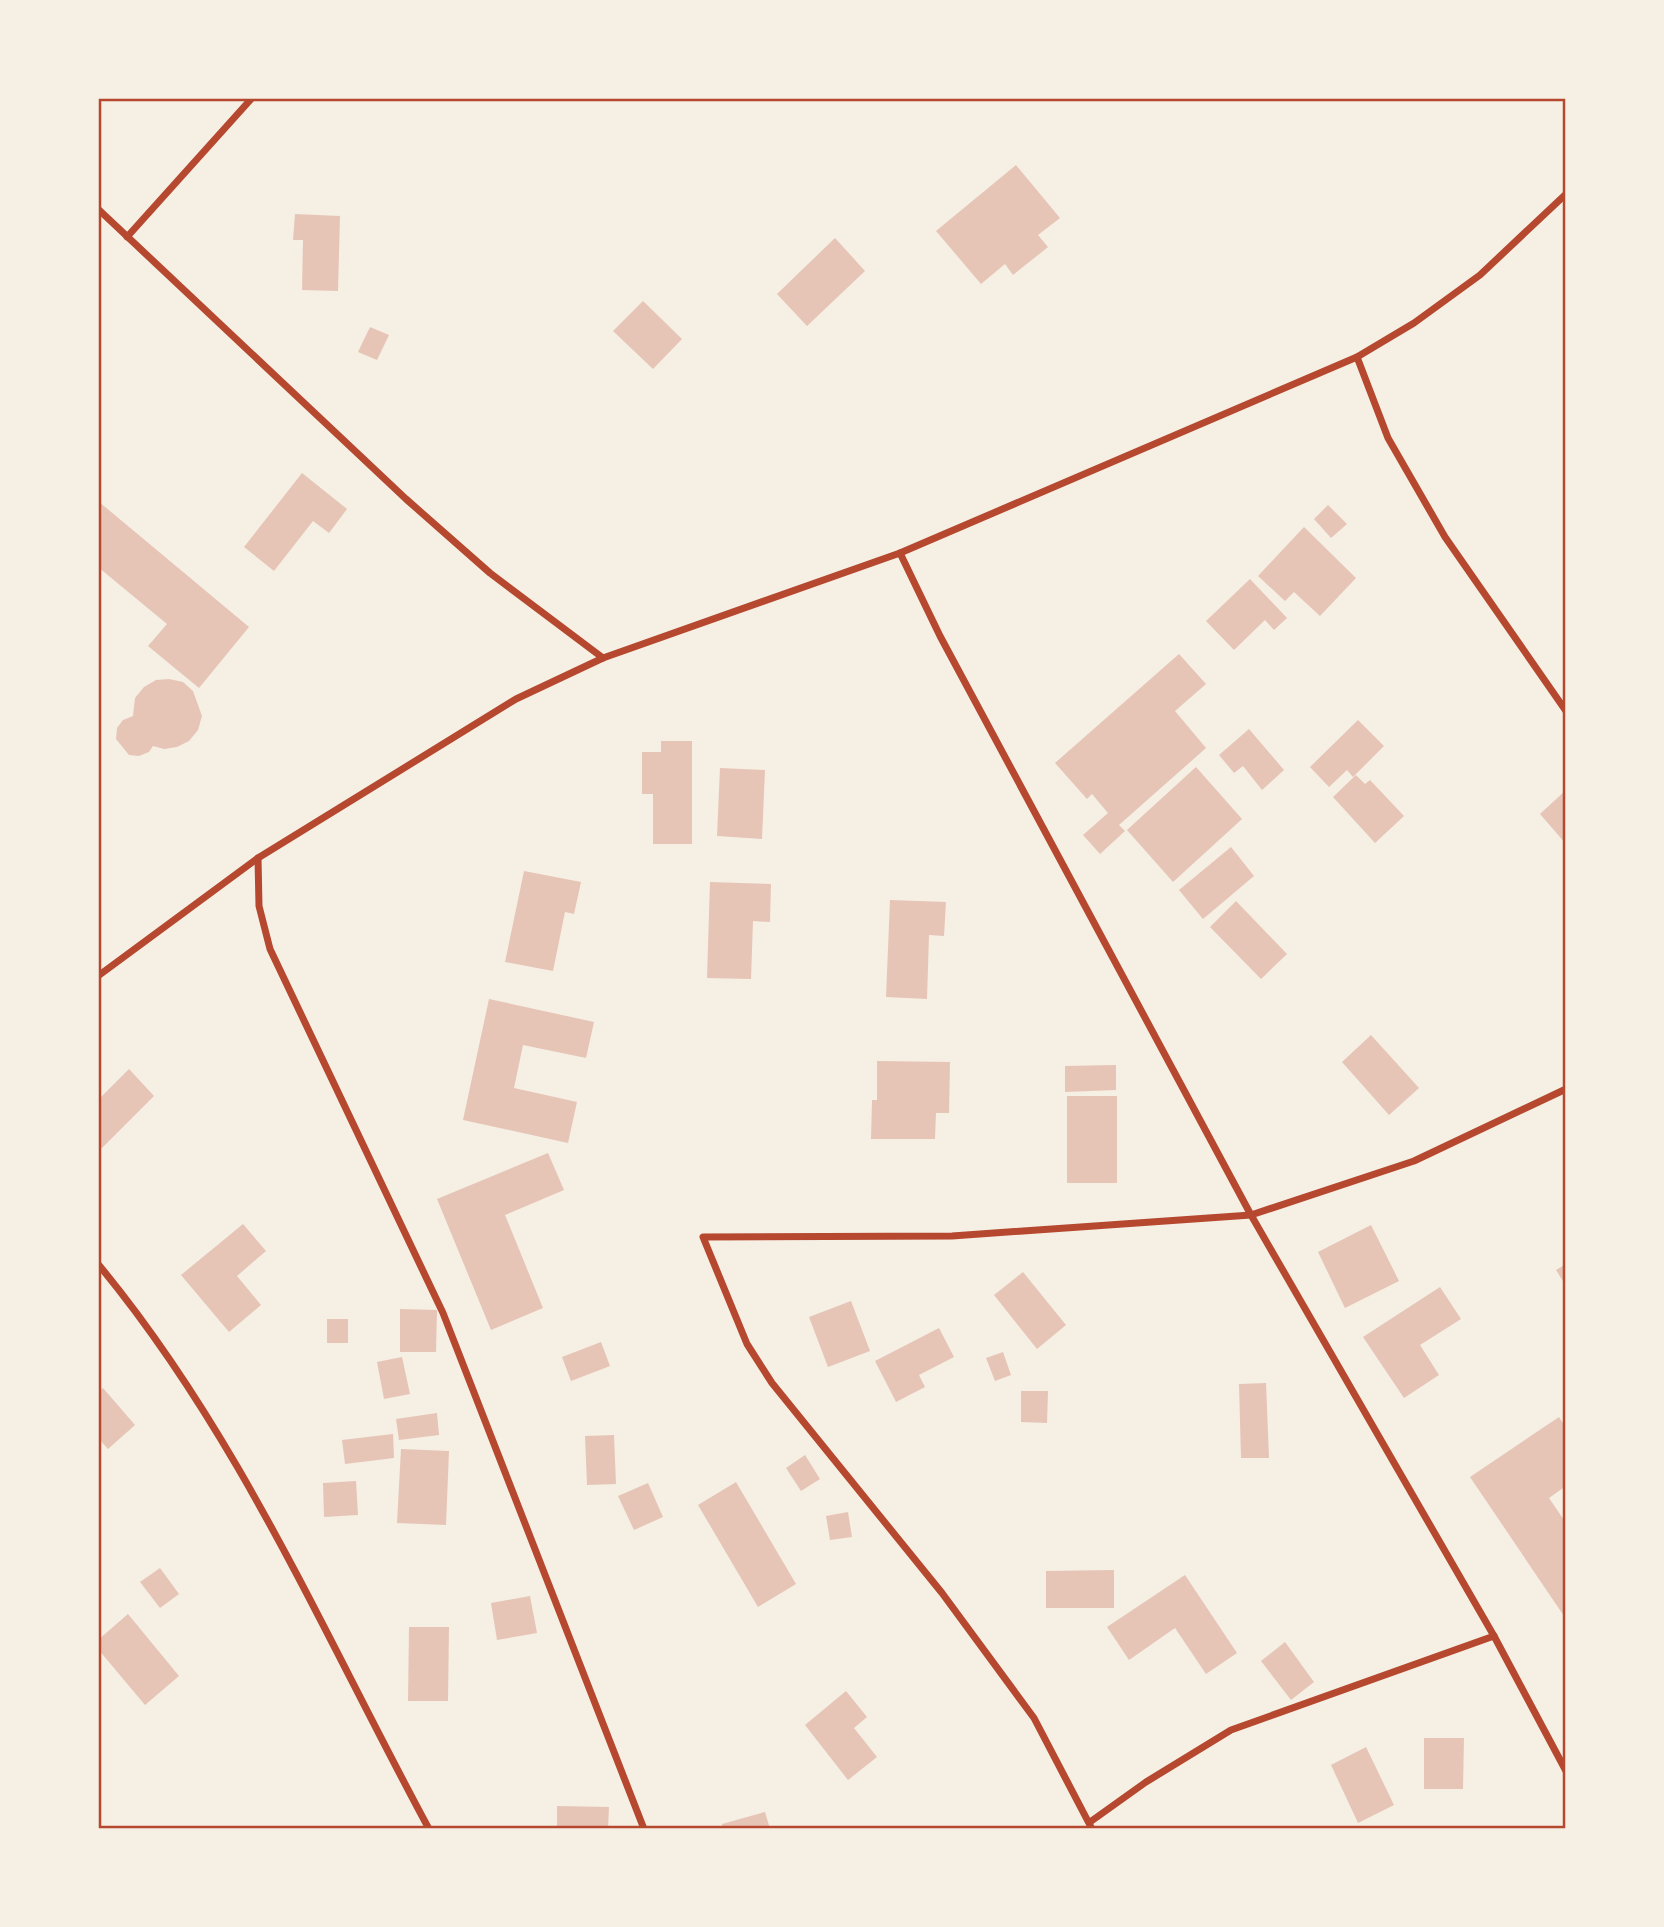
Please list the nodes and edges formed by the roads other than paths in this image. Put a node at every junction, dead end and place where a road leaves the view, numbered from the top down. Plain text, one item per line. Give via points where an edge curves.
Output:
1 (252, 98) edge
2 (1566, 194) edge
3 (98, 209) edge
4 (127, 237) junction
5 (1357, 358) junction
6 (900, 553) junction
7 (603, 658) junction
8 (1566, 711) edge
9 (258, 858) junction
10 (98, 976) edge
11 (1566, 1088) edge
12 (1251, 1215) junction
13 (98, 1264) edge
14 (1494, 1636) junction
15 (1566, 1770) edge
16 (1091, 1826) edge
17 (429, 1829) edge
18 (644, 1829) edge

1 - 4 street
2 - 5 street via 1480,275
3 - 4 street
4 - 7 street via 417,509 490,573
5 - 6 street
5 - 8 street via 1388,438 1445,537
6 - 7 street
6 - 12 street
7 - 9 street via 495,711
9 - 10 street
9 - 18 street via 259,906 270,948 443,1313
11 - 12 street via 1414,1161
12 - 14 street
12 - 16 street via 952,1236 703,1237 747,1344 772,1383 934,1582 1034,1718
13 - 17 street via 143,1319 221,1438 291,1560
14 - 15 street
14 - 16 street via 1231,1730 1146,1782

